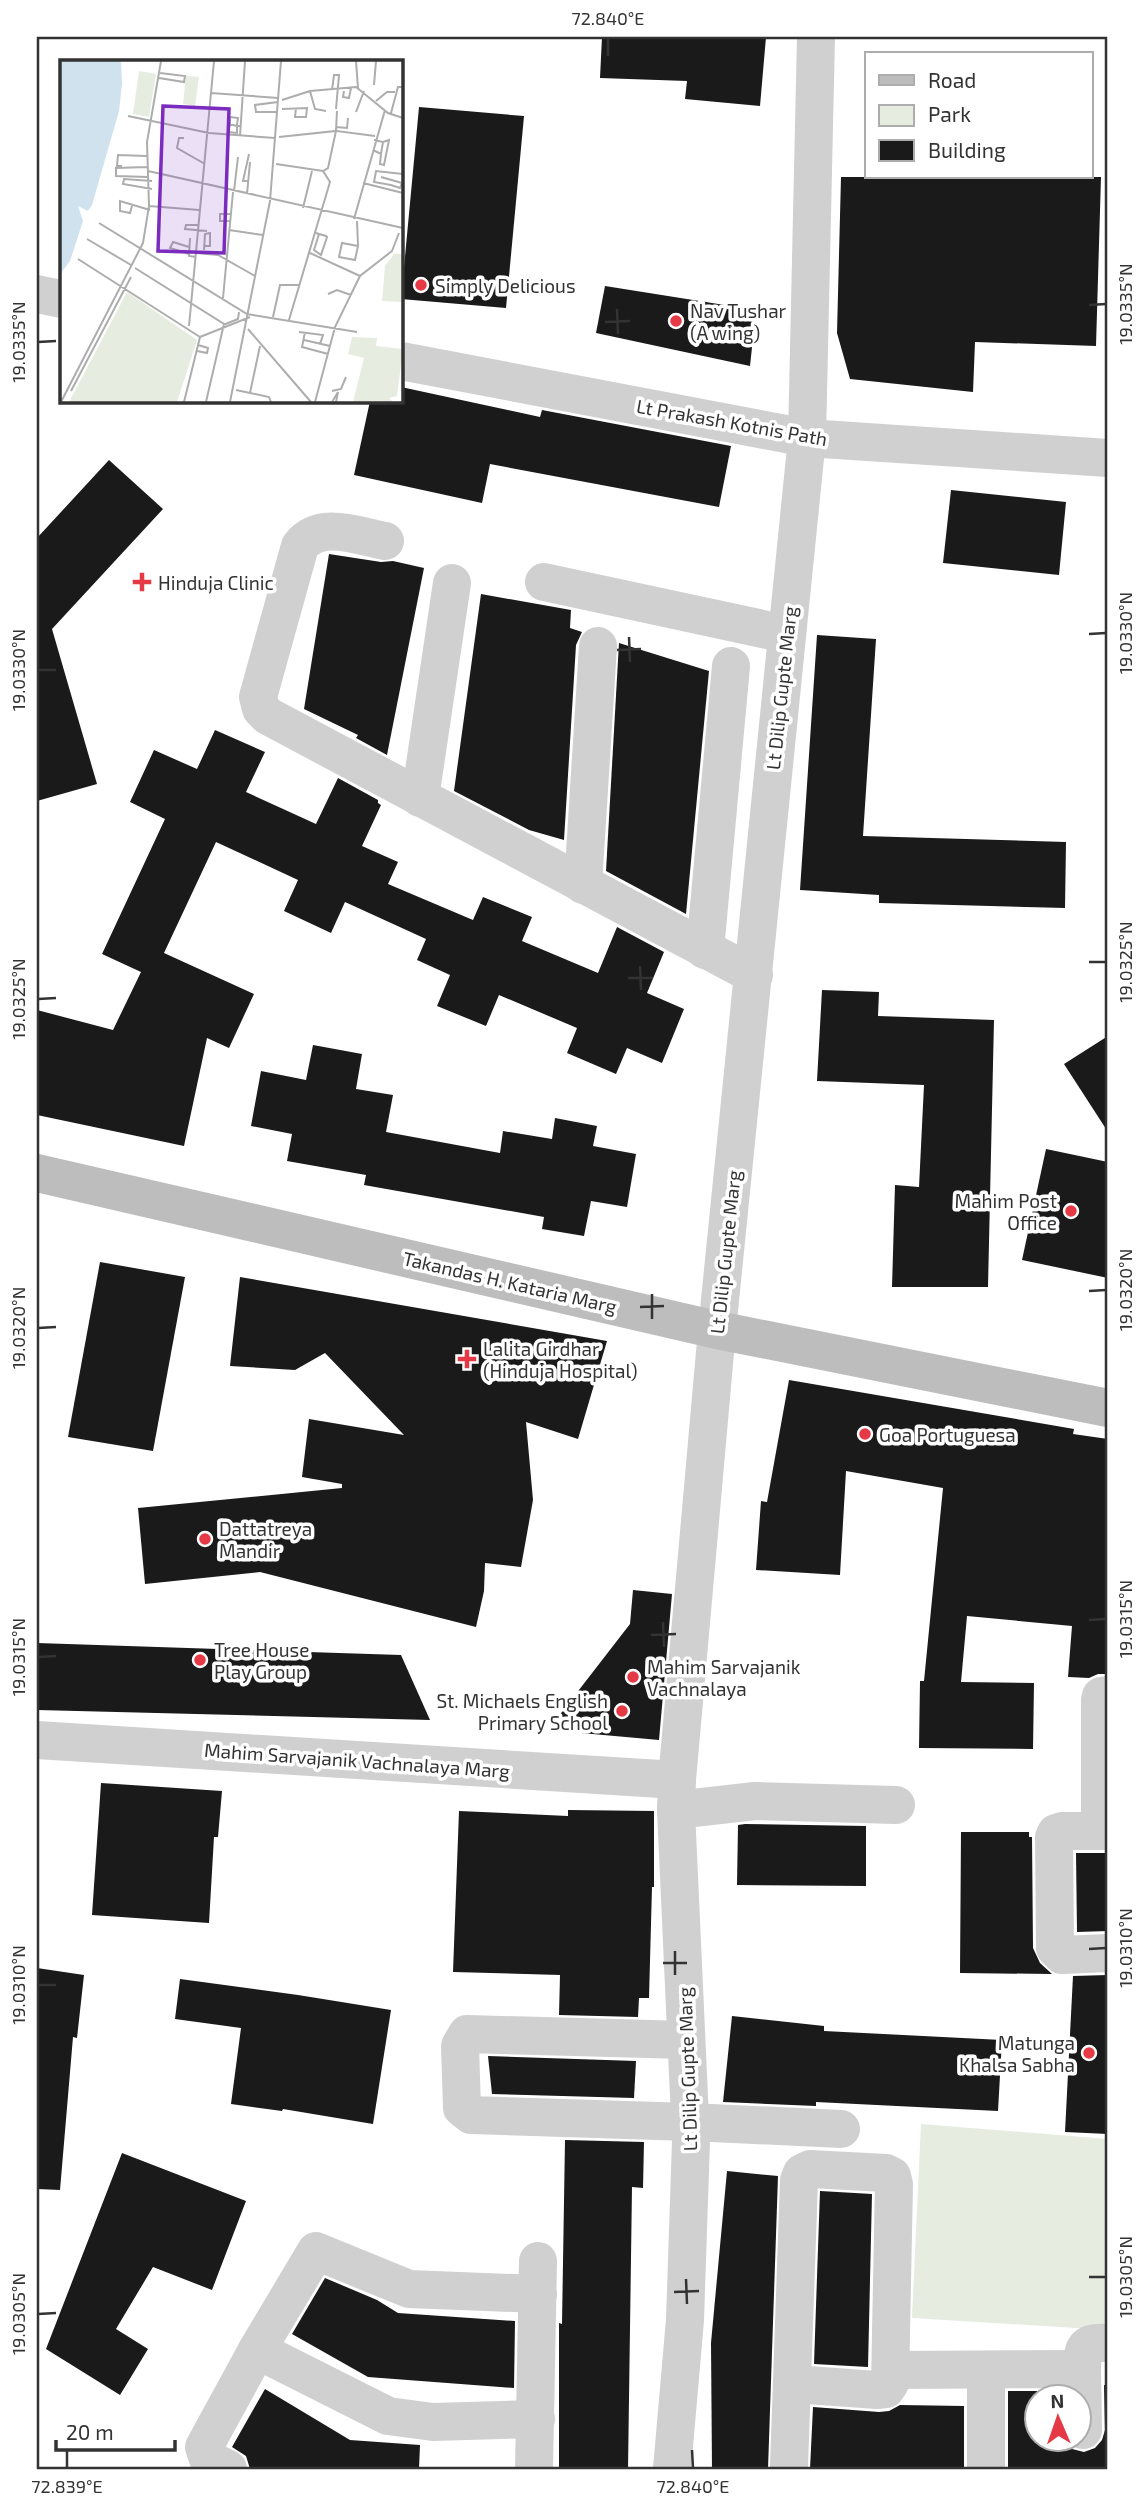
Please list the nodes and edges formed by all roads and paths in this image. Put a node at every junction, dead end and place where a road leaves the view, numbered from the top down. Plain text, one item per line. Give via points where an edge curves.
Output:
1 (816, 37) edge
2 (37, 294) edge
3 (60, 299) edge
4 (402, 362) edge
5 (807, 438) junction
6 (1108, 458) edge
7 (385, 541) dead end
8 (544, 582) dead end
9 (452, 583) dead end
10 (786, 634) junction
11 (598, 646) dead end
12 (731, 666) dead end
13 (420, 798) junction
14 (583, 885) junction
15 (705, 950) junction
16 (754, 975) junction
17 (37, 1173) edge
18 (717, 1330) junction
19 (1108, 1408) edge
20 (1108, 1695) edge
21 (37, 1740) edge
22 (677, 1795) junction
23 (896, 1805) dead end
24 (1104, 1831) edge
25 (1108, 1953) edge
26 (675, 2039) junction
27 (677, 2121) junction
28 (841, 2130) dead end
29 (257, 2350) junction
30 (1095, 2356) edge
31 (891, 2370) junction
32 (986, 2370) junction
33 (793, 2384) junction
34 (1090, 2384) edge
35 (536, 2419) junction
36 (789, 2467) dead end
37 (228, 2469) edge
38 (534, 2469) edge
39 (672, 2469) edge
40 (986, 2469) edge

1 - 5 street, Lt Dilip Gupte Marg
2 - 3 street
4 - 5 street, Lt Prakash Kotnis Path
5 - 6 street, Lt Prakash Kotnis Path
5 - 10 street, Lt Dilip Gupte Marg
7 - 13 street via 327,531 315,533 300,546 258,698 268,716
8 - 10 street
9 - 13 street
10 - 16 street, Lt Dilip Gupte Marg
11 - 14 street
12 - 15 street
13 - 14 street
14 - 15 street
15 - 16 street
16 - 18 street, Lt Dilip Gupte Marg
17 - 18 main road, Takandas H. Kataria Marg
18 - 19 main road, Takandas H. Kataria Marg
18 - 22 street, Lt Dilip Gupte Marg
20 - 24 street via 1100,1700
21 - 22 street, Mahim Sarvajanik Vachnalaya Marg
22 - 23 street, Mahim Sarvajanik Vachnalaya Marg
22 - 26 street, Lt Dilip Gupte Marg
24 - 25 street via 1056,1833 1055,1948 1062,1955
26 - 27 street, Lt Dilip Gupte Marg
26 - 27 street via 467,2034 460,2046 462,2108 471,2115
27 - 28 street
27 - 39 street, Lt Dilip Gupte Marg via 685,2320
29 - 35 street via 387,2416 433,2422
29 - 35 street via 316,2251 409,2289 538,2277
29 - 37 street via 204,2447 208,2459
30 - 32 street
30 - 34 street
31 - 32 street
31 - 33 street via 886,2389
31 - 33 street via 892,2176 810,2169 799,2180
32 - 40 street
33 - 36 street
35 - 38 street

